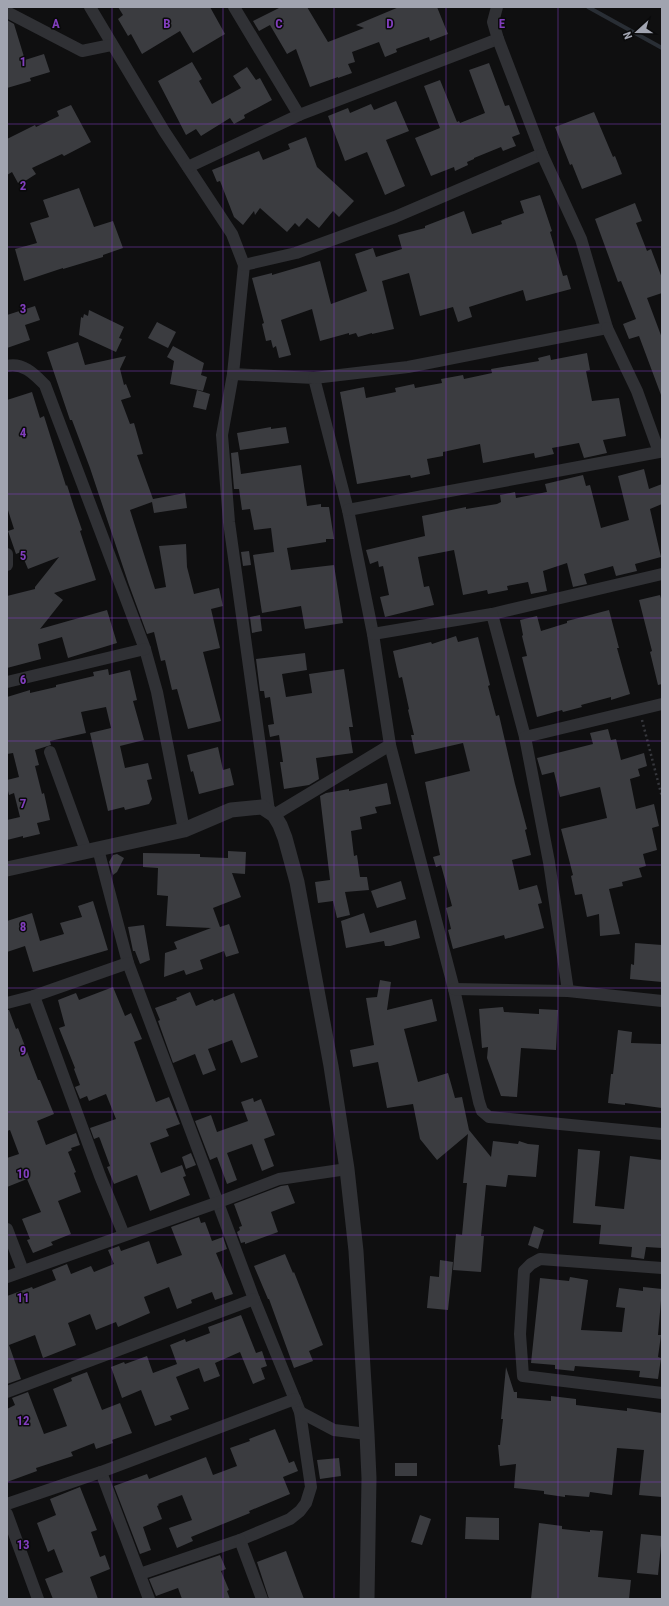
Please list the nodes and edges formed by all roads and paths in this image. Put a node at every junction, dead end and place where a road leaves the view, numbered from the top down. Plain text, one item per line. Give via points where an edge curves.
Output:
1 (90, 7) edge
2 (234, 7) edge
3 (497, 7) edge
4 (7, 12) edge
5 (498, 39) junction
6 (111, 45) junction
7 (299, 115) junction
8 (542, 154) junction
9 (188, 167) junction
10 (244, 265) junction
11 (607, 328) junction
12 (7, 366) edge
13 (233, 374) junction
14 (314, 378) junction
15 (661, 455) edge
16 (348, 510) junction
17 (7, 554) edge
18 (7, 565) edge
19 (662, 574) edge
20 (492, 614) junction
21 (373, 634) junction
22 (145, 649) junction
23 (7, 682) edge
24 (662, 704) edge
25 (639, 709) junction
26 (525, 737) junction
27 (390, 745) junction
28 (50, 752) dead end
29 (662, 797) edge
30 (272, 813) junction
31 (184, 830) junction
32 (92, 850) junction
33 (7, 869) edge
34 (128, 963) junction
35 (454, 989) junction
36 (568, 991) junction
37 (34, 996) junction
38 (662, 1000) edge
39 (7, 1003) edge
40 (662, 1134) edge
41 (347, 1169) junction
42 (219, 1202) junction
43 (7, 1229) edge
44 (124, 1235) junction
45 (662, 1268) edge
46 (23, 1271) junction
47 (7, 1277) edge
48 (254, 1299) junction
49 (7, 1392) edge
50 (662, 1393) edge
51 (295, 1399) junction
52 (300, 1412) junction
53 (367, 1434) junction
54 (101, 1472) junction
55 (7, 1504) edge
56 (7, 1514) edge
57 (240, 1540) junction
58 (140, 1574) junction
59 (38, 1599) edge
60 (149, 1599) edge
61 (262, 1599) edge
62 (367, 1599) edge

1 - 6 street
2 - 7 street
3 - 5 street via 493,22
4 - 6 street via 82,51
5 - 7 street
5 - 8 street
6 - 9 street
7 - 9 street
8 - 10 street via 395,217 296,253
8 - 11 street via 581,239
9 - 10 street via 232,234
10 - 13 street
11 - 14 street via 408,367
11 - 15 street via 637,390
12 - 22 street via 25,368 44,385
13 - 14 street
13 - 30 street via 222,435 229,522
14 - 16 street
15 - 16 street
16 - 21 street
17 - 18 street
19 - 20 street
20 - 21 street
20 - 26 street
21 - 27 street
22 - 23 street
22 - 31 street via 157,692
24 - 25 street
25 - 26 street
25 - 29 path
26 - 36 street via 549,862
27 - 30 street
27 - 35 street
28 - 32 street
30 - 31 street via 262,807 231,810
30 - 41 street via 286,838 297,882
31 - 32 street
32 - 33 street
32 - 34 street
34 - 37 street
34 - 42 street
35 - 36 street
35 - 40 street via 478,1102 482,1111 489,1117
36 - 38 street
37 - 39 street
37 - 44 street
41 - 42 street via 279,1179
41 - 53 street via 356,1251
42 - 44 street
42 - 48 street
43 - 46 street
44 - 46 street
45 - 50 street via 540,1259 524,1271 520,1334 523,1376
46 - 47 street
48 - 49 street
48 - 51 street
51 - 52 street
51 - 54 street
52 - 53 street via 334,1430
52 - 57 street via 311,1487 306,1502 290,1519
53 - 62 street
54 - 55 street
54 - 58 street
56 - 59 street
57 - 58 street
57 - 61 street
58 - 60 street

